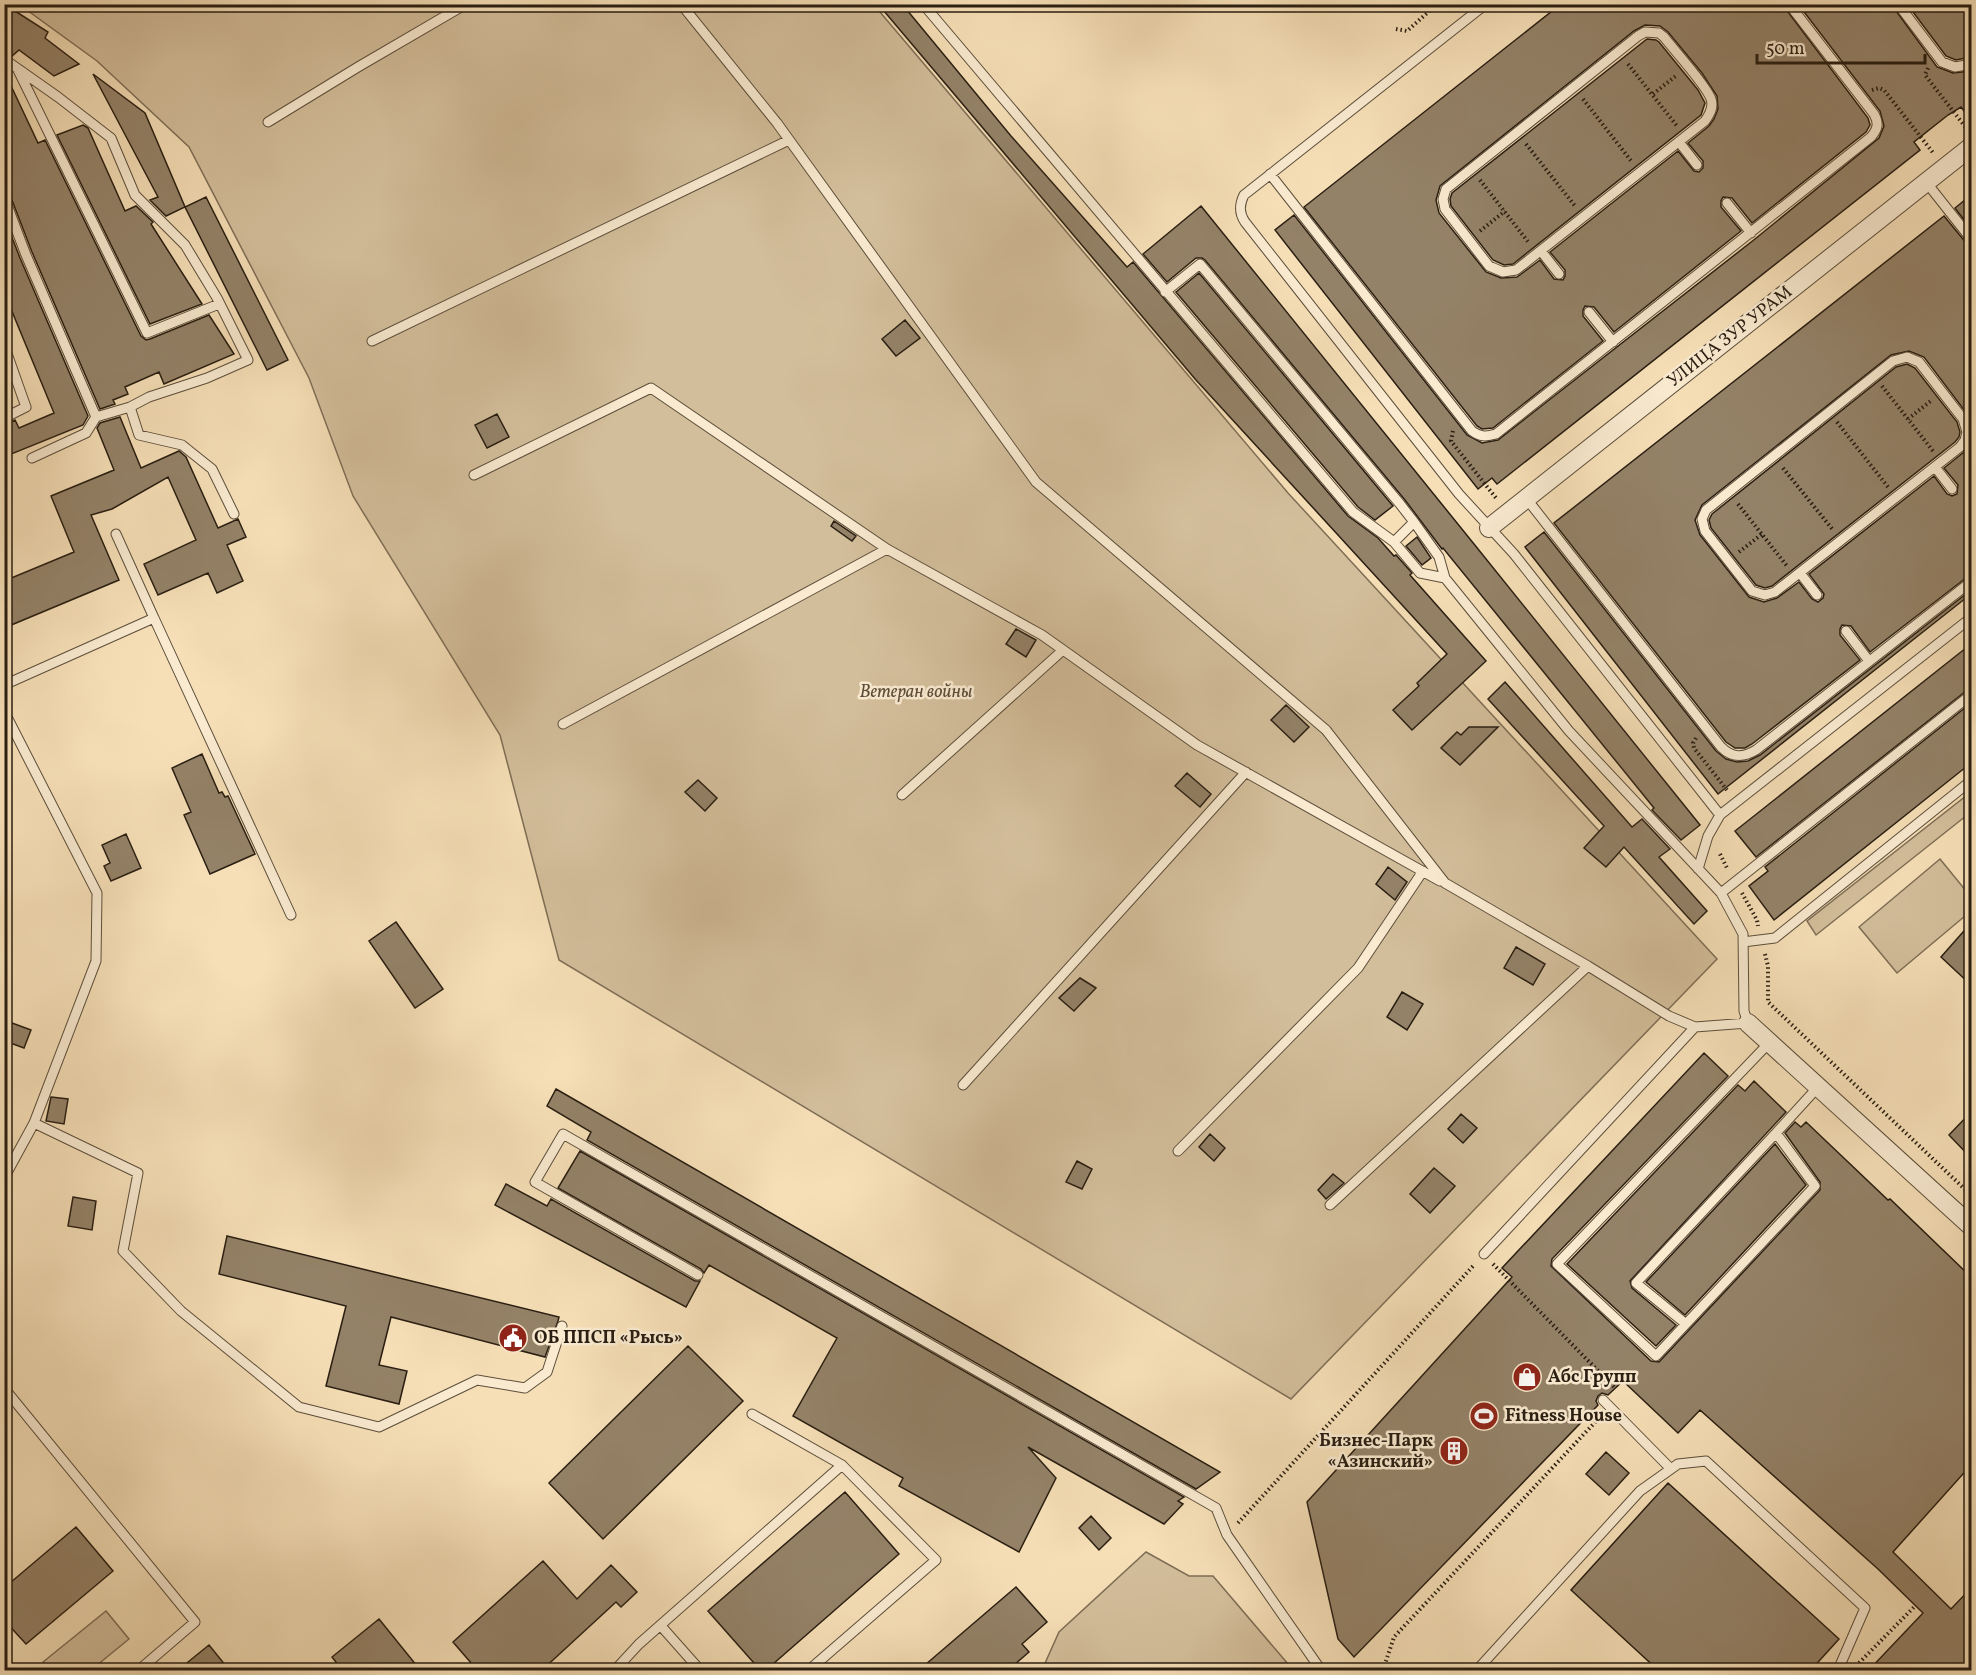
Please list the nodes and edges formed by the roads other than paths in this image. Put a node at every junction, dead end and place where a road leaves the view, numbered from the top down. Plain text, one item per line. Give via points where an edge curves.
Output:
1 (466, 4) edge
2 (681, 4) edge
3 (923, 4) edge
4 (1486, 4) edge
5 (1789, 4) edge
6 (1898, 4) edge
7 (4, 59) edge
8 (1971, 64) edge
9 (17, 68) junction
10 (268, 122) dead end
11 (1682, 139) junction
12 (789, 140) junction
13 (1971, 146) edge
14 (1697, 165) dead end
15 (1270, 174) junction
16 (1926, 182) junction
17 (4, 197) edge
18 (1727, 203) dead end
19 (1751, 233) junction
20 (1971, 240) edge
21 (1539, 252) junction
22 (1559, 274) dead end
23 (1166, 292) junction
24 (219, 304) junction
25 (1589, 312) dead end
26 (372, 341) dead end
27 (1612, 342) junction
28 (4, 345) edge
29 (130, 407) junction
30 (96, 417) junction
31 (4, 418) edge
32 (32, 458) dead end
33 (1938, 464) junction
34 (474, 475) dead end
35 (1952, 489) dead end
36 (1526, 498) junction
37 (234, 514) dead end
38 (1414, 522) junction
39 (1489, 528) junction
40 (116, 534) dead end
41 (1394, 542) junction
42 (887, 549) junction
43 (1798, 575) junction
44 (1445, 578) junction
45 (1971, 581) edge
46 (1817, 595) dead end
47 (1971, 617) edge
48 (154, 618) junction
49 (1846, 631) dead end
50 (1064, 650) junction
51 (1869, 661) junction
52 (4, 685) edge
53 (1971, 694) edge
54 (4, 711) edge
55 (563, 724) dead end
56 (1246, 772) junction
57 (1971, 780) edge
58 (902, 795) dead end
59 (1720, 815) junction
60 (1698, 869) junction
61 (1423, 871) junction
62 (1445, 883) junction
63 (1721, 893) junction
64 (291, 915) dead end
65 (1743, 942) junction
66 (1588, 966) junction
67 (1748, 1023) junction
68 (1695, 1027) junction
69 (1769, 1043) junction
70 (963, 1085) dead end
71 (1818, 1087) junction
72 (34, 1123) junction
73 (1776, 1133) junction
74 (1178, 1151) dead end
75 (4, 1178) edge
76 (1330, 1205) dead end
77 (1971, 1227) edge
78 (1484, 1254) road end
79 (698, 1275) dead end
80 (1686, 1324) junction
81 (562, 1326) dead end
82 (4, 1388) edge
83 (1606, 1403) road end
84 (752, 1414) dead end
85 (842, 1465) junction
86 (1671, 1469) junction
87 (661, 1626) junction
88 (139, 1671) edge
89 (615, 1671) edge
90 (700, 1671) edge
91 (809, 1671) edge
92 (1322, 1671) edge
93 (1477, 1671) edge
94 (1838, 1671) edge

1 - 10 lane
2 - 12 lane
3 - 23 lane
4 - 15 lane
5 - 19 lane via 1874,114 1878,125 1871,137
6 - 8 lane via 1942,62 1956,67
7 - 9 lane
9 - 24 lane via 111,138 135,195 184,245
9 - 24 lane via 147,333
11 - 14 lane
11 - 21 lane
11 - 21 lane via 1705,121 1712,107 1708,93 1688,67 1664,37 1652,32 1638,36 1449,184 1443,199 1445,210 1489,266 1507,273
12 - 26 lane
12 - 62 lane via 1036,482 1326,730
13 - 16 street, УЛИЦА ЗУР УРАМ
15 - 27 lane via 1478,435 1496,434
15 - 39 lane via 1244,195 1240,205 1242,216
16 - 20 lane
16 - 36 street, УЛИЦА ЗУР УРАМ
17 - 30 lane
18 - 19 lane
19 - 27 lane
21 - 22 lane
23 - 38 lane via 1200,264
23 - 41 lane via 1353,512
24 - 29 lane via 248,360
25 - 27 lane
28 - 31 lane via 26,407
29 - 30 lane
29 - 37 lane via 139,435 182,445 212,469
30 - 32 lane via 86,433
33 - 35 lane
33 - 43 lane
33 - 43 lane via 1960,447 1967,432 1963,419 1919,362 1907,357 1893,361 1706,510 1702,523 1705,531 1749,587 1761,594 1775,592
34 - 42 lane via 651,388
36 - 39 street, УЛИЦА ЗУР УРАМ
36 - 51 lane via 1714,738 1733,756 1756,750
38 - 41 lane
38 - 44 lane via 1439,557
39 - 59 lane via 1514,554
40 - 48 lane
41 - 44 lane via 1420,573
42 - 50 lane
42 - 55 lane
43 - 46 lane
44 - 60 lane via 1569,731
45 - 51 lane
47 - 59 lane
48 - 52 lane
48 - 64 lane
49 - 51 lane
50 - 56 lane via 1197,745
50 - 58 lane
53 - 63 lane
54 - 72 lane via 97,893 96,961
56 - 61 lane
56 - 70 lane
57 - 65 lane via 1775,938
59 - 60 lane via 1708,836
60 - 63 lane
61 - 62 lane
61 - 74 lane via 1358,968
62 - 66 lane
63 - 65 lane via 1743,934
65 - 67 lane via 1744,1011
66 - 68 lane via 1669,1016
66 - 76 lane
67 - 68 lane
67 - 69 street
68 - 78 lane
69 - 71 street
69 - 80 lane via 1557,1264 1656,1356
71 - 73 lane
71 - 77 street
72 - 75 lane
72 - 81 lane via 138,1173 123,1251 181,1311 299,1407 379,1427 477,1380 525,1388 547,1372
73 - 80 lane via 1815,1186
73 - 80 lane via 1635,1283
79 - 92 lane via 535,1182 563,1134 1216,1508 1227,1535
82 - 88 lane via 195,1622
83 - 86 lane
84 - 85 lane
85 - 87 lane
85 - 91 lane via 936,1560
86 - 93 lane via 1640,1491
86 - 94 lane via 1678,1464 1706,1461 1865,1608
87 - 89 lane
87 - 90 lane

